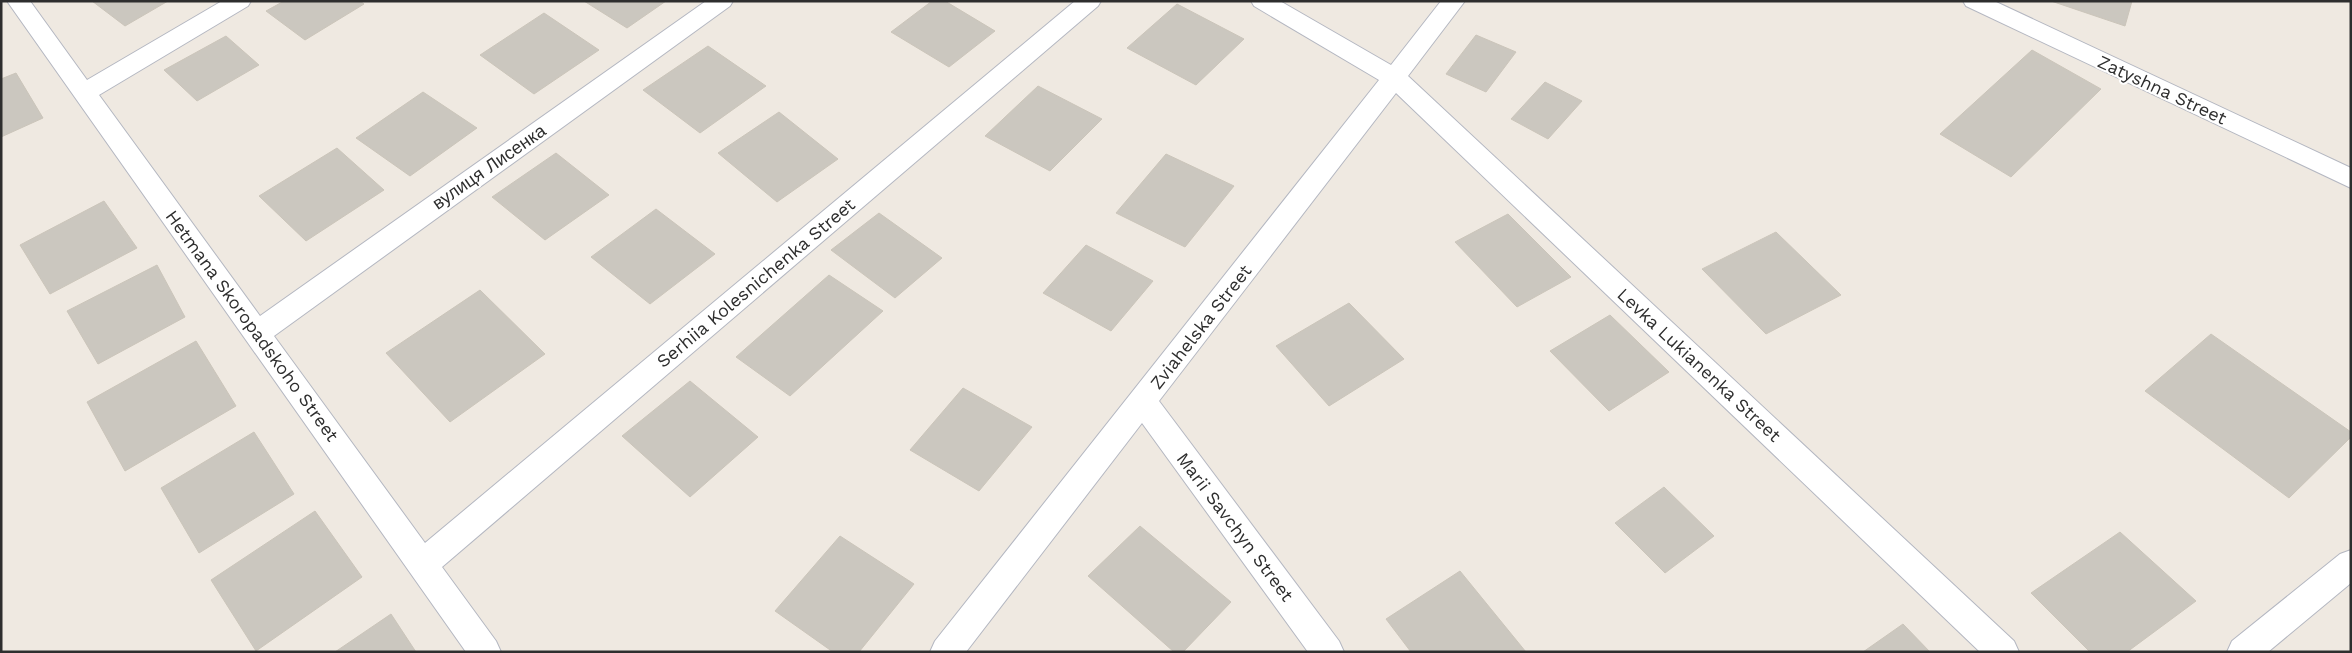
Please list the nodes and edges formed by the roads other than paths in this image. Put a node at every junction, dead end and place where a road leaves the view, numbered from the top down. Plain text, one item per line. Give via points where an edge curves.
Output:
1 (18, 1) edge
2 (240, 1) edge
3 (722, 1) edge
4 (1090, 1) edge
5 (1262, 1) edge
6 (1454, 1) edge
7 (1974, 1) edge
8 (1395, 78) junction
9 (84, 93) junction
10 (2351, 179) edge
11 (256, 333) junction
12 (1143, 402) junction
13 (422, 564) junction
14 (2351, 564) edge
15 (485, 652) edge
16 (946, 652) edge
17 (1328, 652) edge
18 (2003, 652) edge
19 (2243, 652) edge

1 - 9 street, Hetmana Skoropadskoho Street
2 - 9 street
3 - 11 street, вулиця Лисенка
4 - 13 street, Serhiia Kolesnichenka Street
5 - 8 street, Levka Lukianenka Street
6 - 8 street, Zviahelska Street
7 - 10 street, Zatyshna Street
8 - 12 street, Zviahelska Street
8 - 18 street, Levka Lukianenka Street
9 - 11 street, Hetmana Skoropadskoho Street
11 - 13 street, Hetmana Skoropadskoho Street
12 - 16 street, Zviahelska Street
12 - 17 street, Marii Savchyn Street
13 - 15 street, Hetmana Skoropadskoho Street
14 - 19 street

